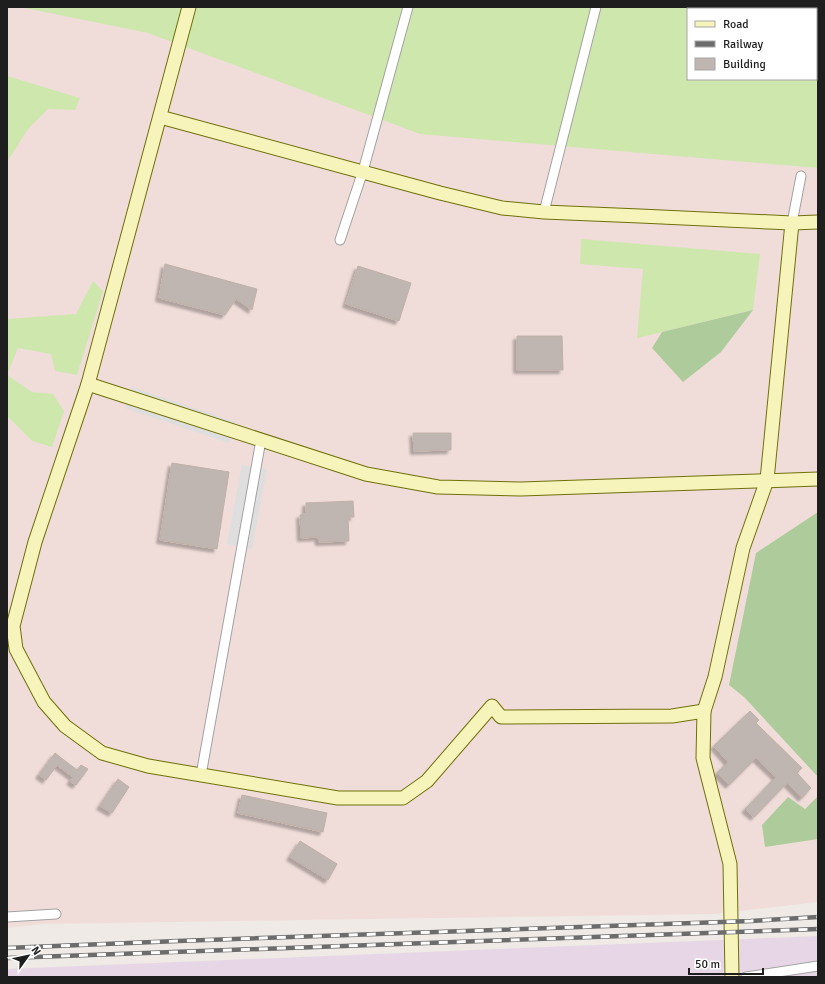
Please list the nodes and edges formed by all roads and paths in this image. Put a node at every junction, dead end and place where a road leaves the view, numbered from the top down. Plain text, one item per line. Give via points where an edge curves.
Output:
1 (189, 7) edge
2 (408, 7) edge
3 (596, 7) edge
4 (160, 117) junction
5 (364, 172) junction
6 (801, 176) dead end
7 (544, 212) junction
8 (818, 222) edge
9 (792, 223) junction
10 (340, 240) dead end
11 (88, 384) junction
12 (261, 440) junction
13 (818, 479) edge
14 (767, 480) junction
15 (10, 626) edge
16 (12, 649) edge
17 (704, 711) junction
18 (201, 774) junction
19 (56, 914) dead end
20 (7, 918) edge
21 (818, 966) edge
22 (732, 977) edge
23 (746, 977) edge

1 - 4 street
2 - 5 street
3 - 7 street
4 - 5 street
4 - 11 street
5 - 7 street via 502,208
5 - 10 street
6 - 9 street
7 - 9 street
8 - 9 street
9 - 14 street
11 - 12 street
11 - 15 street
12 - 14 street via 366,474 438,487 522,489
12 - 18 street
13 - 14 street
14 - 17 street via 743,548 716,677
15 - 16 street
16 - 18 street via 44,702 65,726 102,753 148,766
17 - 18 street via 672,716 501,717 492,706 427,781 402,798 338,798
17 - 22 street via 703,758 730,864
19 - 20 street
21 - 23 street

